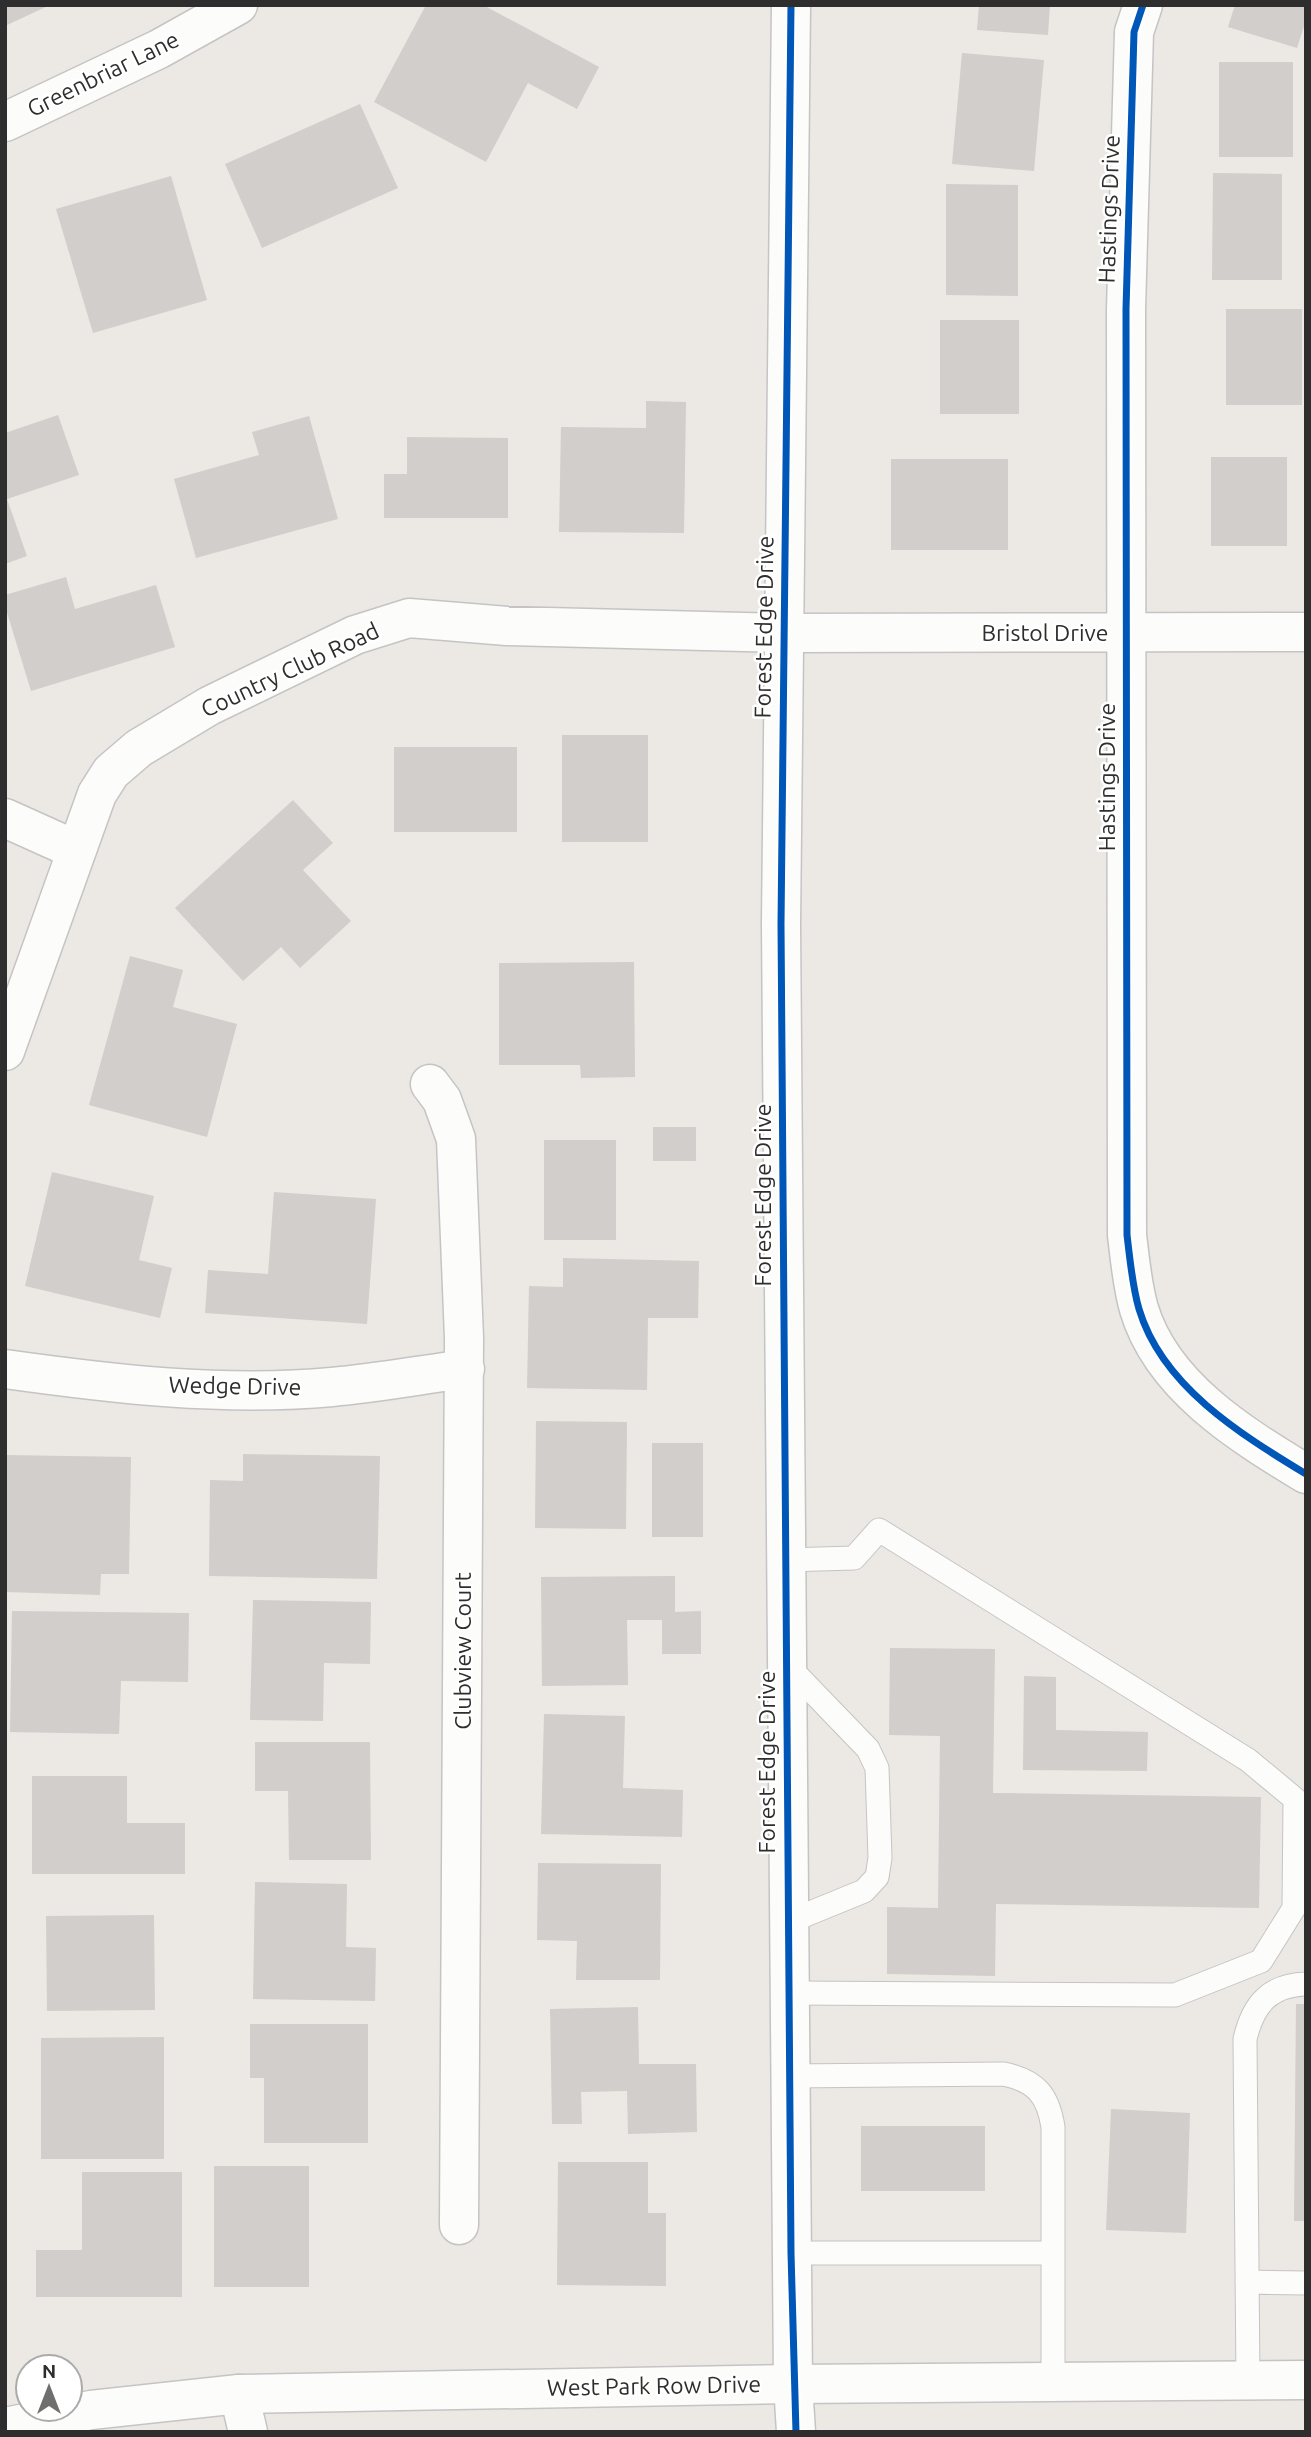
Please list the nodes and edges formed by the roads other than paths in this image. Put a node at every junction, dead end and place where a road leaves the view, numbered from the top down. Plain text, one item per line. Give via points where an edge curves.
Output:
1 (238, 5) edge
2 (791, 5) edge
3 (1143, 5) edge
4 (5, 122) edge
5 (1306, 632) edge
6 (783, 633) junction
7 (1126, 633) junction
8 (5, 818) edge
9 (76, 850) junction
10 (5, 1051) edge
11 (430, 1084) dead end
12 (5, 1369) edge
13 (465, 1369) junction
14 (1306, 1474) edge
15 (785, 1560) junction
16 (786, 1664) junction
17 (788, 1922) junction
18 (1306, 1984) edge
19 (789, 1993) junction
20 (789, 2076) junction
21 (459, 2225) dead end
22 (791, 2253) junction
23 (1053, 2253) junction
24 (1247, 2282) junction
25 (1306, 2283) edge
26 (1248, 2381) junction
27 (1306, 2381) edge
28 (1053, 2382) junction
29 (793, 2384) junction
30 (239, 2394) junction
31 (5, 2427) edge
32 (248, 2432) edge
33 (796, 2432) edge

1 - 4 street, Greenbriar Lane via 159,49
2 - 6 street, Forest Edge Drive
3 - 7 street, Hastings Drive via 1134,32 1126,295
5 - 7 street, Bristol Drive
6 - 7 street, Bristol Drive
6 - 9 street, Country Club Road via 507,626 409,618 355,635 209,706 139,748 111,772 97,794
6 - 15 street, Forest Edge Drive
7 - 14 street, Hastings Drive via 1127,1235 1139,1308 1158,1354 1188,1388
8 - 9 street
9 - 10 street, Country Club Road
11 - 13 street, Clubview Court via 442,1100 456,1139
12 - 13 street, Wedge Drive via 196,1389 330,1387
13 - 21 street, Clubview Court
15 - 16 street, Forest Edge Drive
15 - 19 lane via 853,1558 879,1530 1248,1760 1295,1798 1294,1908 1261,1961 1175,1995
16 - 17 street, Forest Edge Drive
16 - 17 lane via 868,1749 877,1768 880,1858 877,1877 864,1891
17 - 19 street, Forest Edge Drive
18 - 24 lane via 1268,1994 1250,2018 1245,2039
19 - 20 street, Forest Edge Drive
20 - 22 street, Forest Edge Drive
20 - 23 lane via 1004,2074 1024,2078 1039,2088 1050,2107 1053,2127
22 - 23 lane
22 - 29 street, Forest Edge Drive
23 - 28 lane
24 - 25 lane
24 - 26 lane
26 - 27 street, West Park Row Drive
26 - 28 street, West Park Row Drive
28 - 29 street, West Park Row Drive
29 - 30 street, West Park Row Drive
29 - 33 street, Forest Edge Drive
30 - 31 street, West Park Row Drive via 92,2410
30 - 32 street

